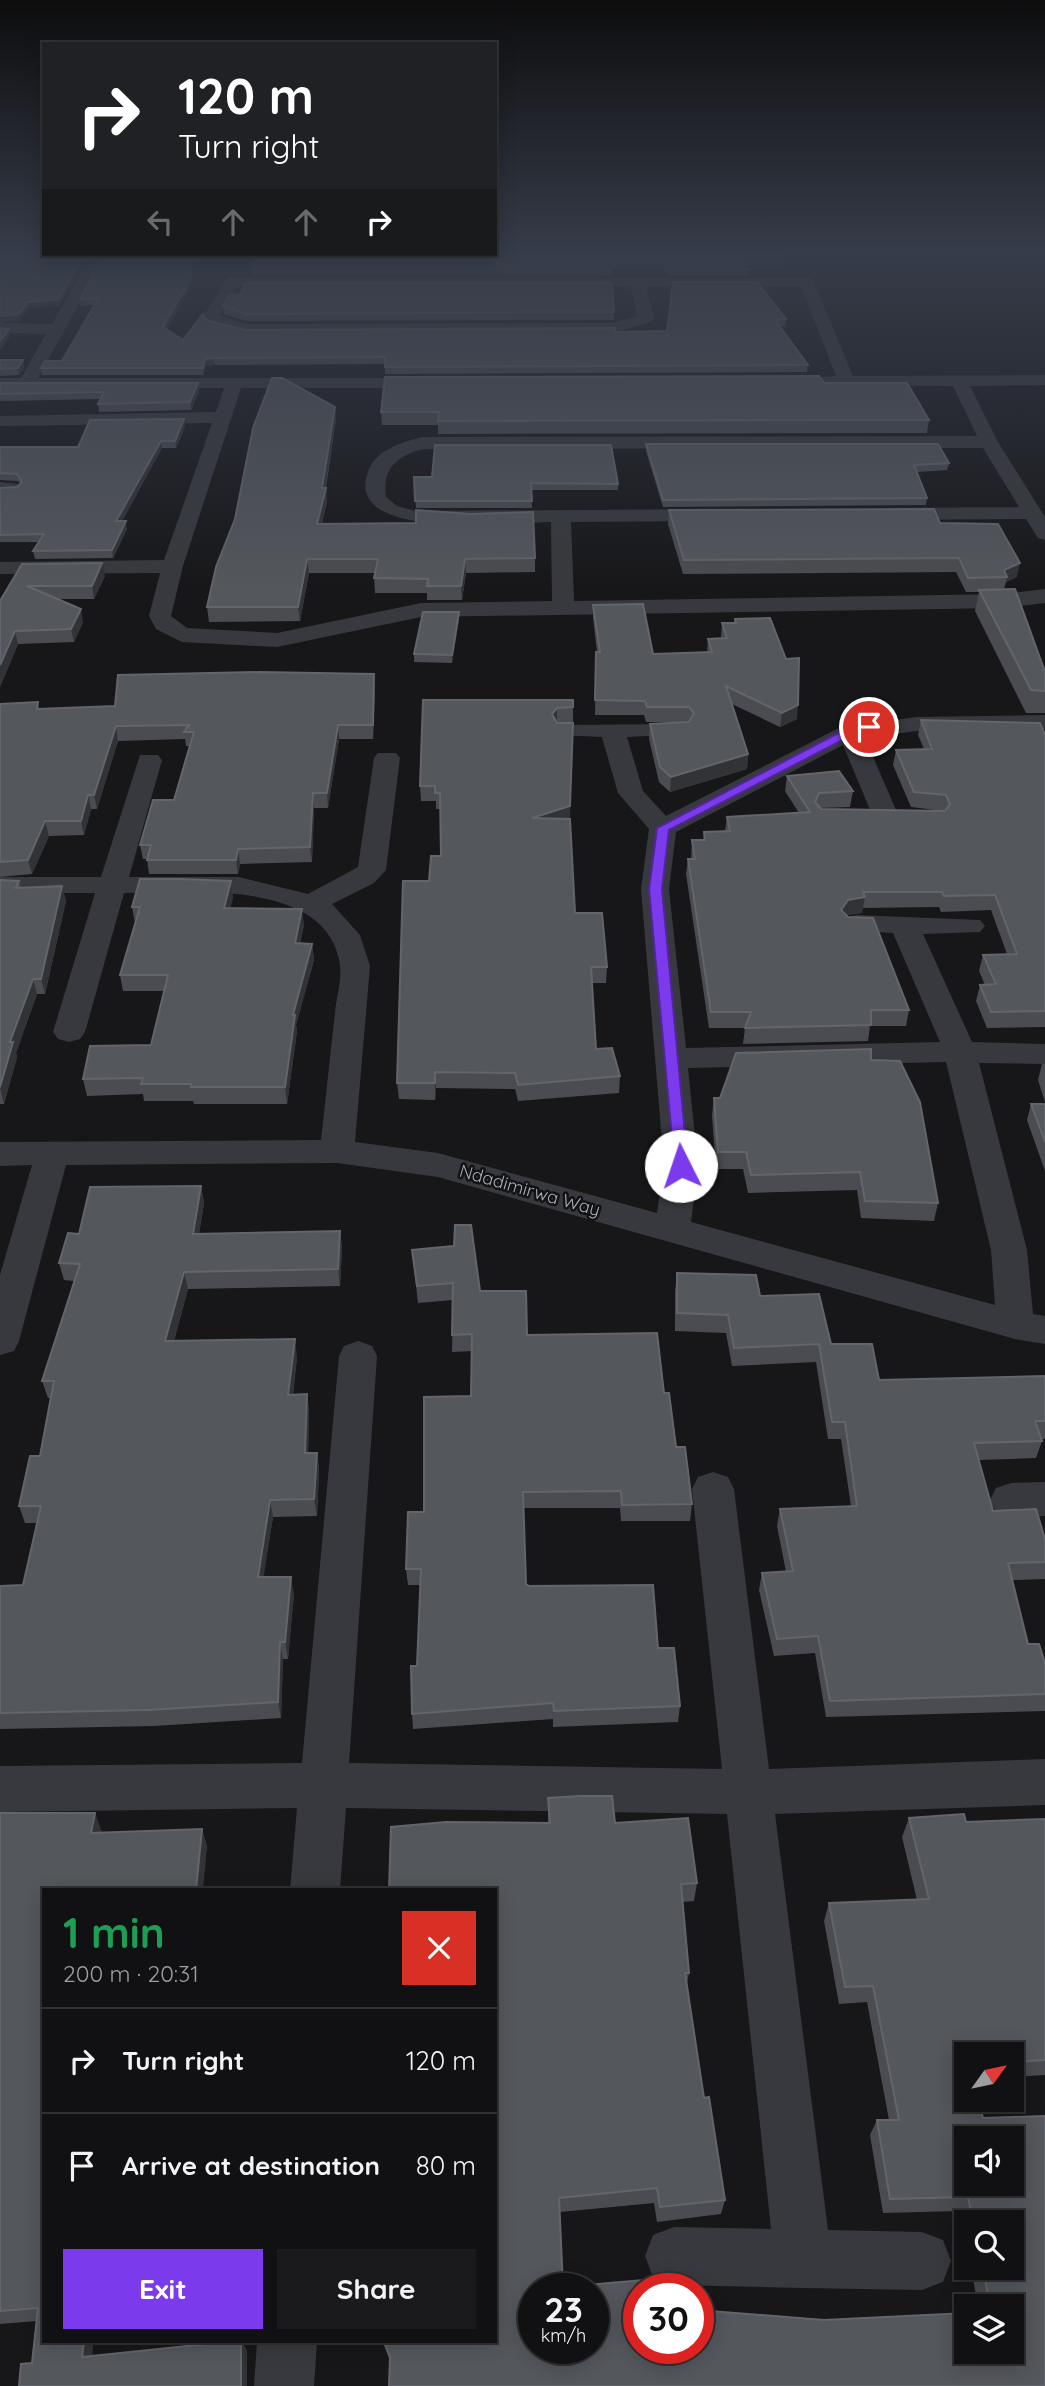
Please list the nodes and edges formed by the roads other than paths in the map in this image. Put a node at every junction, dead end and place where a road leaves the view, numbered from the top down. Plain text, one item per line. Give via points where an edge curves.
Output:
1 (36, 366) edge
2 (841, 366) edge
3 (960, 380) junction
4 (1045, 380) edge
5 (805, 381) edge
6 (847, 381) junction
7 (27, 382) junction
8 (0, 383) edge
9 (457, 383) edge
10 (234, 384) junction
11 (223, 417) junction
12 (0, 421) edge
13 (989, 442) junction
14 (1031, 513) junction
15 (727, 514) edge
16 (865, 514) edge
17 (561, 515) junction
18 (1045, 534) edge
19 (172, 566) junction
20 (0, 568) edge
21 (1045, 596) edge
22 (563, 608) junction
23 (1045, 722) edge
24 (680, 729) edge
25 (566, 730) edge
26 (612, 730) junction
27 (850, 732) junction
28 (387, 758) dead end
29 (149, 760) dead end
30 (886, 817) edge
31 (663, 828) junction
32 (0, 885) edge
33 (110, 885) junction
34 (311, 903) junction
35 (856, 924) edge
36 (904, 925) junction
37 (970, 926) dead end
38 (69, 1032) dead end
39 (960, 1052) junction
40 (1045, 1054) edge
41 (673, 1058) junction
42 (337, 1151) junction
43 (0, 1154) edge
44 (52, 1154) junction
45 (672, 1231) junction
46 (1030, 1328) edge
47 (0, 1341) edge
48 (358, 1356) dead end
49 (713, 1489) dead end
50 (1045, 1782) edge
51 (321, 1785) junction
52 (0, 1790) edge
53 (751, 1792) junction
54 (315, 1888) edge
55 (674, 2256) dead end
56 (803, 2259) junction
57 (922, 2261) dead end
58 (287, 2343) edge
59 (285, 2386) edge

1 - 7 street
2 - 6 street
3 - 4 street
3 - 6 street
3 - 13 street
5 - 6 street
7 - 8 street
7 - 10 street
9 - 10 street
10 - 11 street
11 - 12 street
11 - 19 street
13 - 14 street
13 - 17 street via 422,443 388,455 380,464 373,488 376,499 390,510 416,517
14 - 16 street
14 - 18 street
15 - 17 street
17 - 22 street
19 - 20 street
19 - 22 street via 160,616 172,631 194,638 277,640 421,610
21 - 22 street via 1003,601
23 - 27 street via 917,723
24 - 26 street
25 - 26 street
26 - 31 street via 631,793
27 - 30 street
27 - 31 street
28 - 34 street via 372,870
29 - 33 street
31 - 41 street via 655,889
32 - 33 street
33 - 34 street via 239,885
33 - 38 street
34 - 42 street via 330,915 345,935 355,966
35 - 36 street
36 - 37 street
36 - 39 street
39 - 40 street
39 - 41 street
39 - 46 street
41 - 45 street via 681,1166
42 - 44 street, Ndadimirwa Way
42 - 45 street, Ndadimirwa Way via 452,1168
43 - 44 street, Ndadimirwa Way
44 - 47 street
45 - 46 street, Ndadimirwa Way
48 - 51 street
49 - 53 street
50 - 53 street
51 - 52 street
51 - 53 street
51 - 54 street
53 - 56 street
55 - 56 street
56 - 57 street
58 - 59 street

